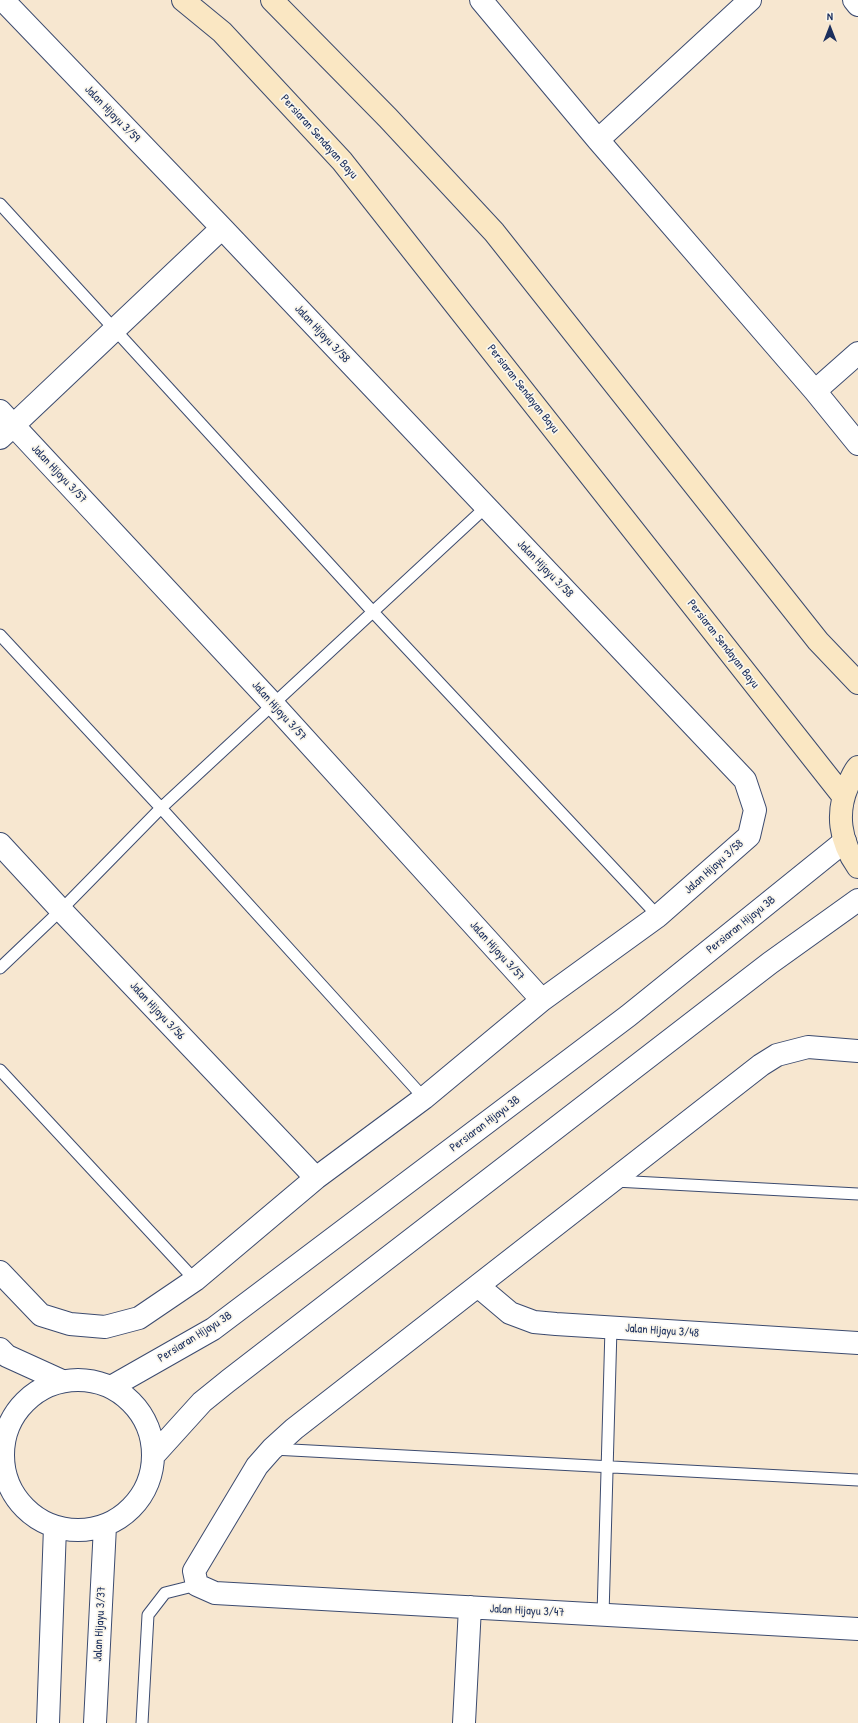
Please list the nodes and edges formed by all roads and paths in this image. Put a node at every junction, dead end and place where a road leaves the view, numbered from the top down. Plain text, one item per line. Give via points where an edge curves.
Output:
1 (3, 0) edge
2 (183, 0) edge
3 (272, 0) edge
4 (481, 0) edge
5 (750, 0) edge
6 (854, 0) edge
7 (858, 5) edge
8 (598, 140) junction
9 (0, 204) edge
10 (222, 228) junction
11 (116, 329) junction
12 (858, 353) edge
13 (815, 391) junction
14 (5, 424) edge
15 (858, 444) edge
16 (486, 507) junction
17 (373, 612) junction
18 (0, 635) edge
19 (858, 683) edge
20 (273, 704) junction
21 (858, 767) edge
22 (843, 796) junction
23 (161, 808) junction
24 (845, 841) junction
25 (0, 844) edge
26 (858, 868) edge
27 (858, 900) edge
28 (61, 910) junction
29 (658, 916) junction
30 (0, 968) edge
31 (542, 1000) junction
32 (858, 1052) edge
33 (0, 1070) edge
34 (424, 1098) junction
35 (316, 1178) junction
36 (613, 1181) junction
37 (858, 1194) edge
38 (0, 1272) edge
39 (195, 1280) junction
40 (478, 1286) junction
41 (611, 1328) junction
42 (858, 1343) edge
43 (0, 1349) edge
44 (62, 1381) junction
45 (111, 1387) junction
46 (272, 1449) junction
47 (1, 1450) edge
48 (154, 1455) junction
49 (607, 1466) junction
50 (858, 1480) edge
51 (105, 1526) junction
52 (55, 1527) junction
53 (197, 1585) junction
54 (470, 1607) junction
55 (603, 1615) junction
56 (858, 1629) edge
57 (48, 1723) edge
58 (95, 1723) edge
59 (142, 1723) edge
60 (464, 1723) edge

1 - 10 street, Jalan Hijayu 3/59
2 - 22 street, Persiaran Sendayan Bayu via 222,32 342,161
3 - 19 street via 388,118 494,232 818,641
4 - 8 street
5 - 8 street
6 - 7 street
8 - 13 street
9 - 11 lane
10 - 11 street
10 - 16 street, Jalan Hijayu 3/58
11 - 14 street
11 - 17 lane
12 - 13 street
13 - 15 street
14 - 20 street, Jalan Hijayu 3/57
16 - 17 lane
16 - 29 street, Jalan Hijayu 3/58 via 745,780 755,810 749,836
17 - 20 lane
17 - 29 lane
18 - 23 lane
20 - 23 lane
20 - 31 street, Jalan Hijayu 3/57
21 - 22 street
22 - 24 street via 840,825
23 - 28 lane
23 - 34 lane
24 - 26 street via 848,854
24 - 45 street, Persiaran Hijayu 3B via 628,1016 213,1329
25 - 28 street, Jalan Hijayu 3/56
27 - 48 street via 770,963 228,1381 202,1402
28 - 30 lane
28 - 35 street, Jalan Hijayu 3/56
29 - 31 street, Jalan Hijayu 3/58
31 - 34 street, Jalan Hijayu 3/58
32 - 36 street via 808,1047 777,1055
33 - 39 lane
34 - 35 street, Jalan Hijayu 3/58
35 - 39 street, Jalan Hijayu 3/58
36 - 37 lane
36 - 40 street
38 - 39 street, Jalan Hijayu 3/58 via 41,1315 70,1324 105,1327 139,1318
40 - 41 street, Jalan Hijayu 3/48 via 510,1313 534,1322
40 - 46 street via 294,1429
41 - 42 street, Jalan Hijayu 3/48
41 - 49 lane
43 - 44 street via 7,1356
44 - 45 street via 87,1380
44 - 47 street via 39,1390 20,1406 7,1427
45 - 48 street via 129,1398 143,1415 152,1434
46 - 49 lane
46 - 53 street via 257,1466 194,1571
47 - 52 street via 5,1476 16,1498 33,1516
48 - 51 street via 151,1478 141,1498 125,1515
49 - 50 lane
49 - 55 lane
51 - 52 street via 80,1531
51 - 58 street, Jalan Hijayu 3/37
52 - 57 street
53 - 54 street, Jalan Hijayu 3/47 via 215,1593
53 - 59 lane via 165,1593 148,1615
54 - 55 street, Jalan Hijayu 3/47
54 - 60 street
55 - 56 street, Jalan Hijayu 3/47

